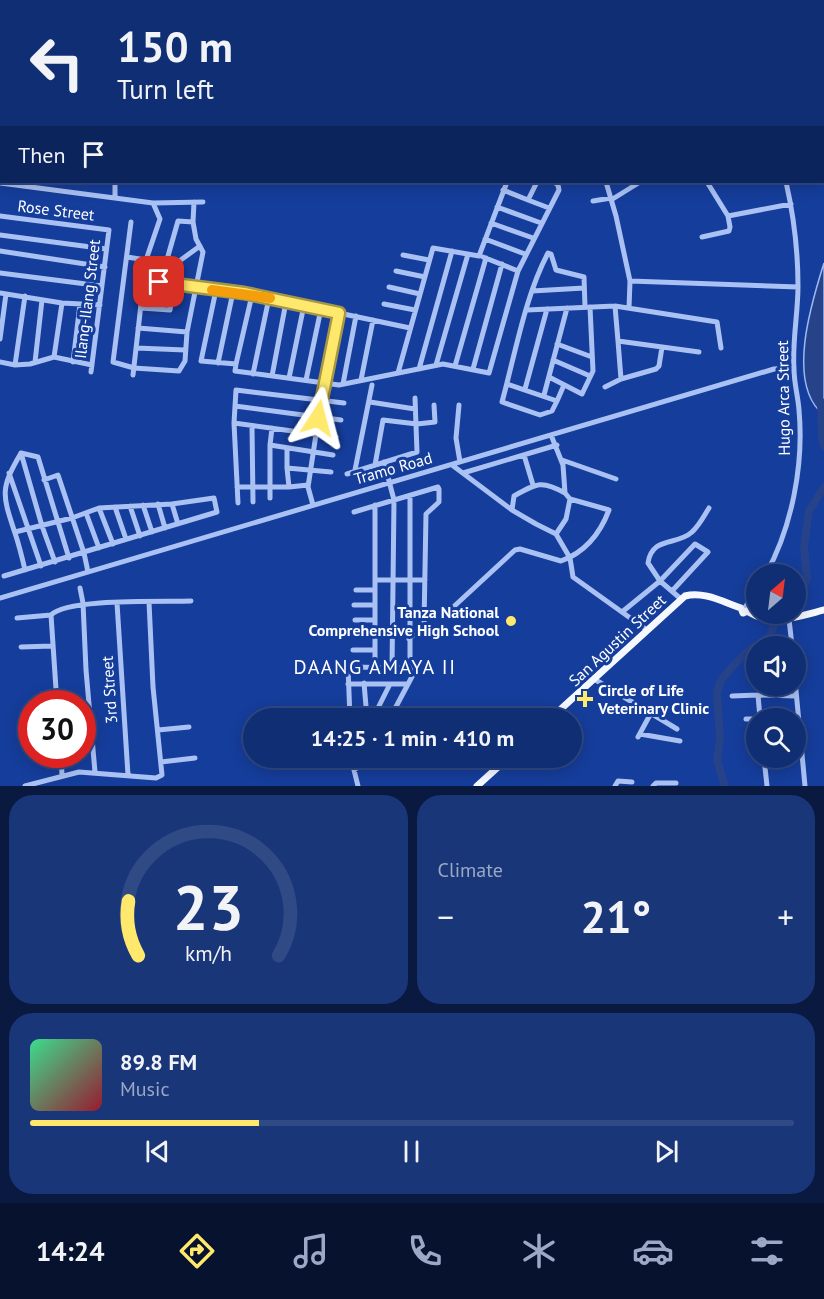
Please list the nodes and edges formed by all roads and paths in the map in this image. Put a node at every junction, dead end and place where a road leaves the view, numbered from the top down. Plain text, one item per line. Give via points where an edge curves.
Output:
1 (0, 183) edge
2 (115, 183) edge
3 (506, 183) edge
4 (537, 183) edge
5 (555, 183) edge
6 (606, 183) edge
7 (638, 183) edge
8 (708, 183) edge
9 (786, 183) edge
10 (47, 185) edge
11 (503, 190) junction
12 (115, 198) junction
13 (611, 199) junction
14 (528, 200) junction
15 (593, 201) dead end
16 (194, 202) junction
17 (203, 202) dead end
18 (153, 203) junction
19 (791, 204) junction
20 (497, 207) junction
21 (549, 208) junction
22 (0, 216) edge
23 (728, 216) junction
24 (131, 222) dead end
25 (193, 222) junction
26 (491, 223) junction
27 (541, 223) junction
28 (109, 230) joint
29 (0, 235) edge
30 (702, 237) dead end
31 (533, 238) junction
32 (485, 239) junction
33 (200, 246) junction
34 (106, 249) junction
35 (0, 251) edge
36 (452, 251) junction
37 (468, 254) junction
38 (525, 254) junction
39 (403, 255) dead end
40 (479, 256) junction
41 (127, 257) junction
42 (486, 258) junction
43 (146, 260) junction
44 (429, 260) junction
45 (501, 264) junction
46 (105, 267) junction
47 (396, 271) dead end
48 (518, 271) junction
49 (0, 273) edge
50 (425, 277) junction
51 (144, 280) junction
52 (630, 281) junction
53 (174, 284) junction
54 (102, 286) junction
55 (195, 287) junction
56 (389, 287) dead end
57 (798, 287) junction
58 (584, 288) junction
59 (216, 290) junction
60 (532, 291) junction
61 (233, 292) junction
62 (3, 293) edge
63 (420, 294) junction
64 (252, 295) junction
65 (24, 296) junction
66 (269, 298) junction
67 (42, 300) junction
68 (286, 302) junction
69 (62, 303) junction
70 (80, 304) junction
71 (384, 304) dead end
72 (100, 305) junction
73 (304, 306) junction
74 (615, 306) junction
75 (587, 307) junction
76 (141, 308) junction
77 (567, 308) junction
78 (629, 308) junction
79 (321, 309) junction
80 (547, 309) junction
81 (415, 310) junction
82 (527, 310) junction
83 (339, 313) junction
84 (356, 316) junction
85 (373, 320) junction
86 (138, 328) junction
87 (410, 328) junction
88 (187, 332) junction
89 (0, 339) edge
90 (618, 340) junction
91 (557, 344) junction
92 (662, 347) junction
93 (136, 348) junction
94 (721, 348) dead end
95 (186, 350) junction
96 (699, 352) dead end
97 (54, 357) junction
98 (592, 357) junction
99 (553, 360) junction
100 (0, 362) edge
101 (35, 362) junction
102 (73, 362) junction
103 (218, 363) junction
104 (236, 364) junction
105 (15, 365) junction
106 (436, 365) junction
107 (455, 366) junction
108 (134, 368) junction
109 (794, 368) junction
110 (419, 369) junction
111 (473, 369) junction
112 (398, 373) junction
113 (253, 374) junction
114 (133, 375) dead end
115 (272, 376) junction
116 (590, 376) junction
117 (549, 377) junction
118 (289, 378) junction
119 (621, 379) junction
120 (306, 380) junction
121 (361, 380) junction
122 (324, 382) junction
123 (343, 384) junction
124 (507, 384) junction
125 (372, 385) dead end
126 (564, 385) junction
127 (605, 387) dead end
128 (525, 389) junction
129 (544, 395) junction
130 (415, 398) dead end
131 (321, 400) junction
132 (557, 401) junction
133 (370, 402) junction
134 (344, 403) dead end
135 (434, 405) dead end
136 (459, 405) dead end
137 (235, 406) junction
138 (415, 410) junction
139 (318, 418) junction
140 (341, 420) dead end
141 (234, 423) junction
142 (417, 424) junction
143 (252, 426) junction
144 (272, 428) junction
145 (316, 435) junction
146 (551, 435) junction
147 (336, 437) dead end
148 (270, 445) junction
149 (556, 446) junction
150 (287, 448) junction
151 (313, 452) junction
152 (21, 453) junction
153 (333, 454) dead end
154 (524, 455) junction
155 (562, 460) junction
156 (384, 462) junction
157 (460, 462) junction
158 (375, 465) junction
159 (452, 465) junction
160 (287, 468) junction
161 (311, 469) junction
162 (355, 470) junction
163 (9, 472) junction
164 (331, 472) dead end
165 (463, 473) junction
166 (347, 474) dead end
167 (616, 479) dead end
168 (44, 480) junction
169 (390, 483) junction
170 (308, 485) junction
171 (533, 485) junction
172 (237, 487) junction
173 (253, 487) junction
174 (270, 487) junction
175 (289, 487) junction
176 (565, 493) junction
177 (410, 496) junction
178 (270, 498) dead end
179 (570, 499) junction
180 (394, 500) junction
181 (238, 502) dead end
182 (253, 502) dead end
183 (158, 504) junction
184 (172, 504) junction
185 (144, 505) junction
186 (130, 506) junction
187 (314, 506) junction
188 (375, 506) junction
189 (115, 507) junction
190 (99, 508) junction
191 (709, 508) dead end
192 (512, 510) junction
193 (354, 512) dead end
194 (0, 513) edge
195 (86, 513) junction
196 (7, 515) junction
197 (72, 518) junction
198 (57, 522) junction
199 (178, 524) junction
200 (42, 526) junction
201 (165, 528) junction
202 (28, 529) junction
203 (15, 532) junction
204 (152, 532) junction
205 (556, 534) junction
206 (140, 536) junction
207 (126, 539) junction
208 (113, 544) junction
209 (99, 548) junction
210 (84, 553) junction
211 (69, 558) junction
212 (570, 558) junction
213 (55, 562) junction
214 (770, 564) edge
215 (41, 566) junction
216 (25, 570) junction
217 (88, 572) junction
218 (4, 576) dead end
219 (376, 580) junction
220 (393, 580) junction
221 (409, 580) junction
222 (425, 580) junction
223 (660, 581) junction
224 (80, 588) dead end
225 (356, 590) dead end
226 (375, 590) junction
227 (672, 591) junction
228 (0, 598) edge
229 (681, 599) junction
230 (191, 601) dead end
231 (149, 602) junction
232 (83, 603) junction
233 (117, 603) junction
234 (354, 605) dead end
235 (375, 605) junction
236 (745, 608) edge
237 (824, 609) edge
238 (449, 611) dead end
239 (622, 612) junction
240 (806, 614) edge
241 (51, 615) junction
242 (17, 618) dead end
243 (355, 620) dead end
244 (375, 620) junction
245 (647, 630) junction
246 (352, 634) dead end
247 (375, 635) junction
248 (409, 639) junction
249 (52, 646) junction
250 (21, 647) dead end
251 (352, 650) dead end
252 (374, 650) junction
253 (392, 668) junction
254 (410, 668) junction
255 (375, 669) junction
256 (594, 679) junction
257 (364, 683) junction
258 (348, 684) junction
259 (390, 684) junction
260 (408, 684) junction
261 (56, 690) edge
262 (746, 695) edge
263 (732, 696) dead end
264 (796, 696) edge
265 (349, 708) edge
266 (365, 708) edge
267 (377, 708) edge
268 (395, 708) edge
269 (562, 708) edge
270 (797, 708) edge
271 (651, 713) junction
272 (189, 727) dead end
273 (677, 729) dead end
274 (158, 730) junction
275 (680, 741) dead end
276 (195, 758) dead end
277 (161, 762) junction
278 (62, 768) edge
279 (356, 768) edge
280 (497, 768) edge
281 (765, 768) edge
282 (803, 768) edge
283 (354, 770) joint
284 (95, 772) junction
285 (62, 775) junction
286 (128, 775) junction
287 (632, 782) dead end
288 (675, 783) dead end
289 (25, 786) edge
290 (358, 786) edge
291 (477, 786) edge
292 (615, 786) edge
293 (653, 786) edge
294 (767, 786) edge
295 (805, 786) edge

1 - 10 street
2 - 12 street
3 - 11 street
4 - 14 street
5 - 21 street via 559,190
6 - 13 street
7 - 13 street
8 - 23 street
9 - 19 street, Hugo Arca Street
10 - 12 street
11 - 14 street
11 - 20 street
12 - 18 street
13 - 15 street
13 - 52 street
14 - 21 street
16 - 17 street
16 - 18 street
16 - 25 street
18 - 43 street via 160,219
19 - 23 street
19 - 57 street, Hugo Arca Street via 797,236
20 - 26 street
20 - 27 street
21 - 27 street
22 - 28 street, Rose Street
23 - 30 street via 729,231
24 - 41 street
25 - 33 street
25 - 33 street via 178,221 169,260 178,262
26 - 31 street
26 - 32 street
27 - 31 street
28 - 34 street, Ilang-Ilang Street
29 - 34 street
31 - 38 street
32 - 38 street
32 - 40 street
33 - 55 street via 203,257
34 - 46 street, Ilang-Ilang Street
35 - 46 street
36 - 37 street
36 - 44 street via 433,248
36 - 110 street
37 - 40 street
37 - 106 street
38 - 48 street
39 - 44 street
40 - 42 street
41 - 43 street
41 - 108 street via 113,362
42 - 45 street
42 - 107 street
43 - 51 street
44 - 50 street
45 - 48 street
45 - 111 street
46 - 54 street, Ilang-Ilang Street
47 - 50 street
48 - 111 street via 489,373
49 - 54 street
50 - 63 street
51 - 53 street
51 - 76 street
52 - 57 street
52 - 78 street
53 - 55 street
53 - 76 street via 170,310
54 - 72 street, Ilang-Ilang Street
55 - 59 street
55 - 88 street
56 - 63 street
57 - 109 street, Hugo Arca Street
58 - 60 street
58 - 60 street via 584,277 556,270 549,252
58 - 75 street
59 - 61 street
59 - 103 street via 201,361
60 - 82 street
61 - 64 street
61 - 103 street
62 - 65 street
62 - 89 street
63 - 81 street
64 - 66 street
64 - 104 street
65 - 67 street
65 - 105 street
66 - 68 street
66 - 113 street
67 - 69 street
67 - 101 street
68 - 73 street
68 - 115 street
69 - 70 street
69 - 97 street
70 - 72 street
70 - 102 street
71 - 81 street
72 - 102 street, Ilang-Ilang Street via 91,368
73 - 79 street
73 - 118 street
74 - 75 street
74 - 78 street
74 - 90 street
75 - 77 street
75 - 98 street
76 - 86 street
77 - 80 street
77 - 91 street
78 - 94 street via 717,322
79 - 83 street
79 - 120 street
80 - 82 street
80 - 128 street
81 - 87 street
82 - 124 street
83 - 84 street
83 - 122 street
84 - 85 street
84 - 123 street
85 - 87 street
85 - 121 street
86 - 88 street
86 - 93 street
87 - 112 street
88 - 95 street
90 - 92 street
90 - 119 street
91 - 98 street
91 - 99 street
92 - 96 street
92 - 119 street via 656,369
93 - 95 street
93 - 108 street
95 - 108 street via 179,371
97 - 101 street
97 - 102 street
98 - 116 street
99 - 116 street
99 - 117 street
100 - 105 street
101 - 105 street
103 - 104 street
104 - 113 street via 235,371
106 - 107 street
106 - 110 street
107 - 111 street
108 - 114 street
109 - 146 street, Tramo Road via 774,369
109 - 214 street, Hugo Arca Street via 800,444 797,472 780,542
110 - 112 street
112 - 121 street
113 - 115 street
115 - 118 street
116 - 126 street via 582,394
117 - 126 street
117 - 129 street
118 - 120 street
119 - 127 street
120 - 122 street
121 - 123 street
122 - 123 street
122 - 131 street
124 - 128 street
124 - 132 street via 502,402 540,415 552,411
125 - 133 street
126 - 132 street
128 - 129 street
129 - 132 street
130 - 138 street
131 - 134 street
131 - 137 street via 236,390
131 - 139 street
133 - 138 street
133 - 162 street
135 - 142 street via 435,422
136 - 157 street via 456,438
137 - 139 street
137 - 141 street
138 - 142 street
139 - 140 street
139 - 145 street
141 - 143 street
141 - 172 street
142 - 156 street via 417,452
142 - 158 street via 382,420
143 - 144 street
143 - 173 street
144 - 145 street
144 - 148 street
145 - 147 street
145 - 151 street
146 - 149 street
146 - 157 street, Tramo Road
148 - 150 street
148 - 174 street
149 - 154 street
149 - 155 street
150 - 151 street
150 - 160 street
151 - 153 street
151 - 161 street
152 - 163 street
152 - 168 street via 38,457
152 - 200 street
154 - 165 street
154 - 171 street
155 - 167 street
155 - 176 street
156 - 158 street
156 - 169 street
157 - 159 street, Tramo Road
158 - 162 street
159 - 165 street
159 - 169 street, Tramo Road
160 - 161 street
160 - 175 street
161 - 164 street
161 - 170 street
162 - 166 street
163 - 196 street via 4,488
163 - 202 street
165 - 192 street
168 - 197 street via 58,476
168 - 198 street
169 - 180 street
169 - 187 street, Tramo Road
170 - 175 street
170 - 187 street
171 - 176 street via 549,484
171 - 192 street via 514,496
172 - 173 street
172 - 181 street
173 - 174 street
173 - 182 street
174 - 175 street
174 - 178 street
176 - 179 street
177 - 180 street
177 - 221 street
177 - 222 street via 440,489 440,502 426,514
179 - 205 street via 566,519
179 - 212 street via 609,510 588,546
180 - 188 street
180 - 220 street
183 - 184 street
183 - 185 street
183 - 201 street
184 - 199 street
184 - 199 street via 214,498 217,512
185 - 186 street
185 - 204 street
186 - 189 street
186 - 206 street
187 - 217 street, Tramo Road
188 - 193 street
188 - 219 street
189 - 190 street
189 - 207 street
190 - 195 street
190 - 208 street
191 - 223 street via 693,532 659,544 649,557 648,564
192 - 205 street
194 - 196 street
195 - 197 street
195 - 209 street
196 - 203 street
197 - 198 street
197 - 210 street
198 - 200 street
198 - 211 street
199 - 201 street
200 - 202 street
200 - 213 street
201 - 204 street
202 - 203 street
202 - 215 street
203 - 216 street
204 - 206 street
205 - 212 street
206 - 207 street
207 - 208 street
208 - 209 street
209 - 210 street
210 - 211 street
210 - 217 street
211 - 213 street
212 - 238 street via 561,561 515,550
212 - 239 street via 573,577
213 - 215 street
215 - 216 street
216 - 218 street
217 - 228 street, Tramo Road
219 - 220 street
219 - 226 street
220 - 221 street
220 - 253 street
221 - 222 street
221 - 248 street
222 - 248 street via 424,625
223 - 227 street
223 - 227 street via 695,544 708,552
223 - 239 street
224 - 232 street
225 - 226 street
226 - 235 street
227 - 229 street
229 - 236 main road, San Agustin Street via 700,595
229 - 245 main road, San Agustin Street
230 - 231 street
231 - 233 street
231 - 274 street
232 - 233 street
232 - 241 street
232 - 284 street
233 - 286 street, 3rd Street
234 - 235 street
235 - 244 street
237 - 240 main road, San Agustin Street
239 - 245 street
241 - 242 street
241 - 249 street
243 - 244 street
244 - 247 street
245 - 256 main road, San Agustin Street
246 - 247 street
247 - 252 street
248 - 254 street
249 - 250 street
249 - 261 street
251 - 252 street
252 - 255 street
253 - 254 street
253 - 255 street
254 - 260 street via 415,671
255 - 258 street via 348,667
256 - 269 main road, San Agustin Street
256 - 271 street
257 - 258 street
257 - 259 street
257 - 266 street
258 - 265 street
259 - 260 street
259 - 267 street
260 - 268 street
262 - 263 street
264 - 270 street
271 - 273 street
271 - 275 street via 639,735
272 - 274 street
274 - 277 street
276 - 277 street
277 - 286 street via 162,775 156,778
278 - 285 street
279 - 283 street
280 - 291 main road
281 - 294 street
282 - 295 street
283 - 290 street
284 - 285 street
284 - 286 street
285 - 289 street
287 - 292 street via 618,781
288 - 293 street

